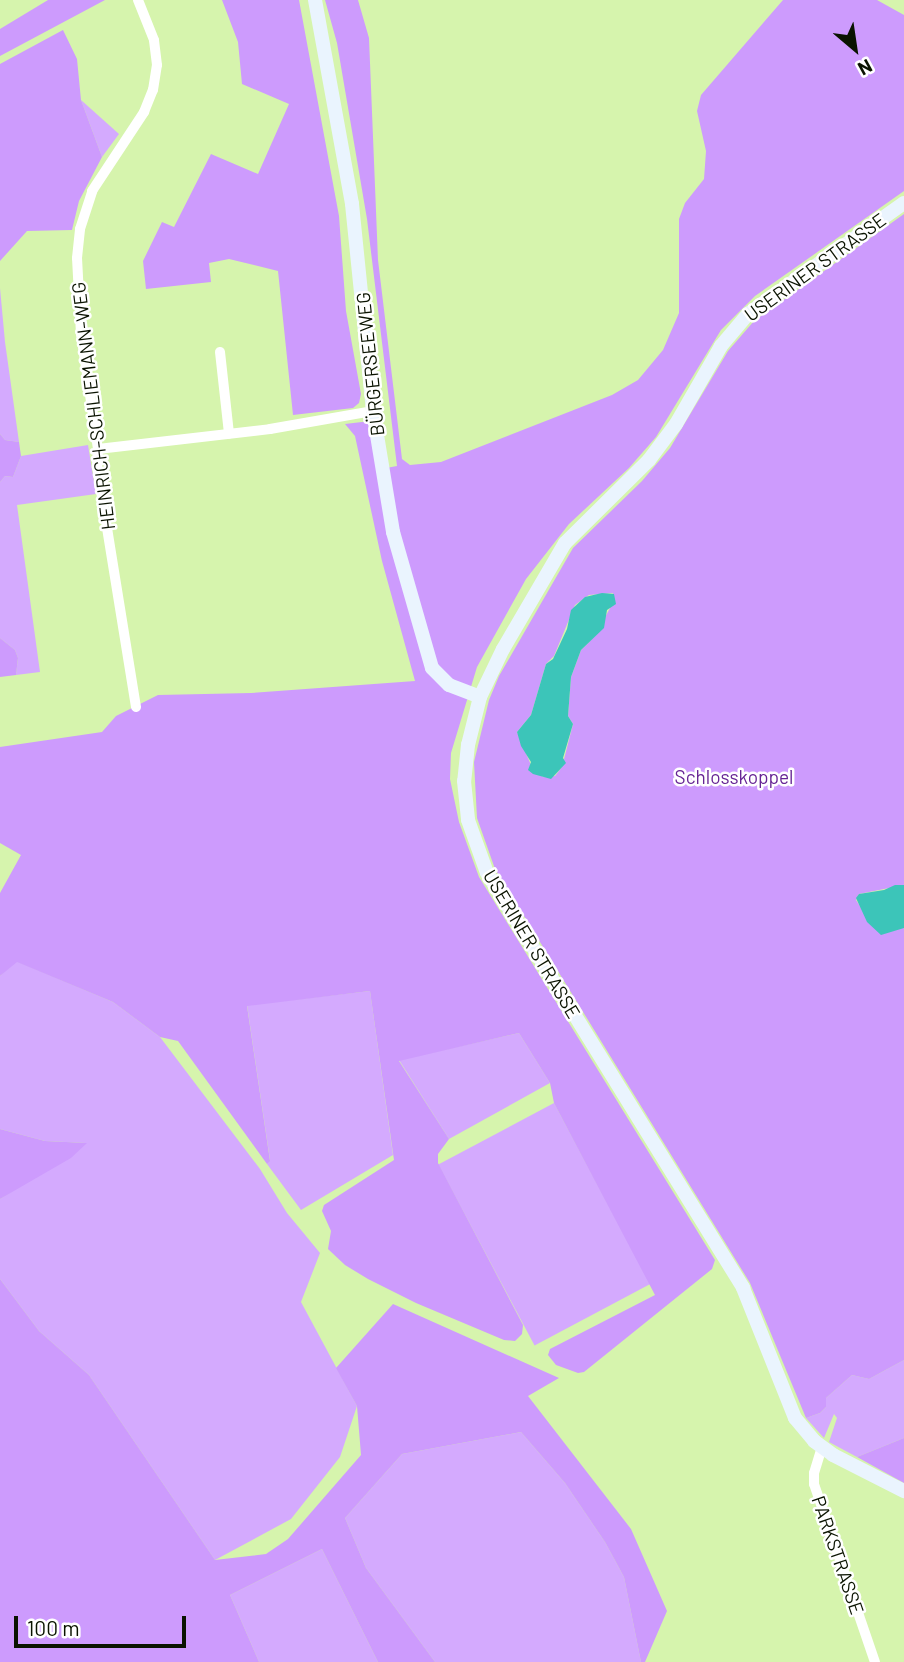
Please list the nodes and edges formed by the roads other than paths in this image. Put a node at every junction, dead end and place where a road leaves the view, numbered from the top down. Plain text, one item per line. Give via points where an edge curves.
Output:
1 (138, 0) edge
2 (315, 0) edge
3 (904, 203) edge
4 (220, 352) dead end
5 (373, 411) junction
6 (229, 434) junction
7 (98, 449) junction
8 (480, 697) junction
9 (136, 707) dead end
10 (822, 1447) junction
11 (904, 1491) edge
12 (875, 1662) edge

1 - 7 street, HEINRICH-SCHLIEMANN-WEG via 156,52 153,90 144,112 98,179 78,244 83,358
2 - 5 main road, BÜRGERSEEWEG via 352,204
3 - 8 main road, USERINER STRASSE via 761,303 728,336 656,451 556,556
4 - 6 street
5 - 6 street
5 - 8 main road, BÜRGERSEEWEG via 391,522 427,656 440,678
6 - 7 street
7 - 9 street, HEINRICH-SCHLIEMANN-WEG via 97,467
8 - 10 main road, USERINER STRASSE via 464,781 468,820 487,873 743,1288 795,1418
10 - 11 main road, USERINER STRASSE
10 - 12 street, PARKSTRASSE via 814,1484

